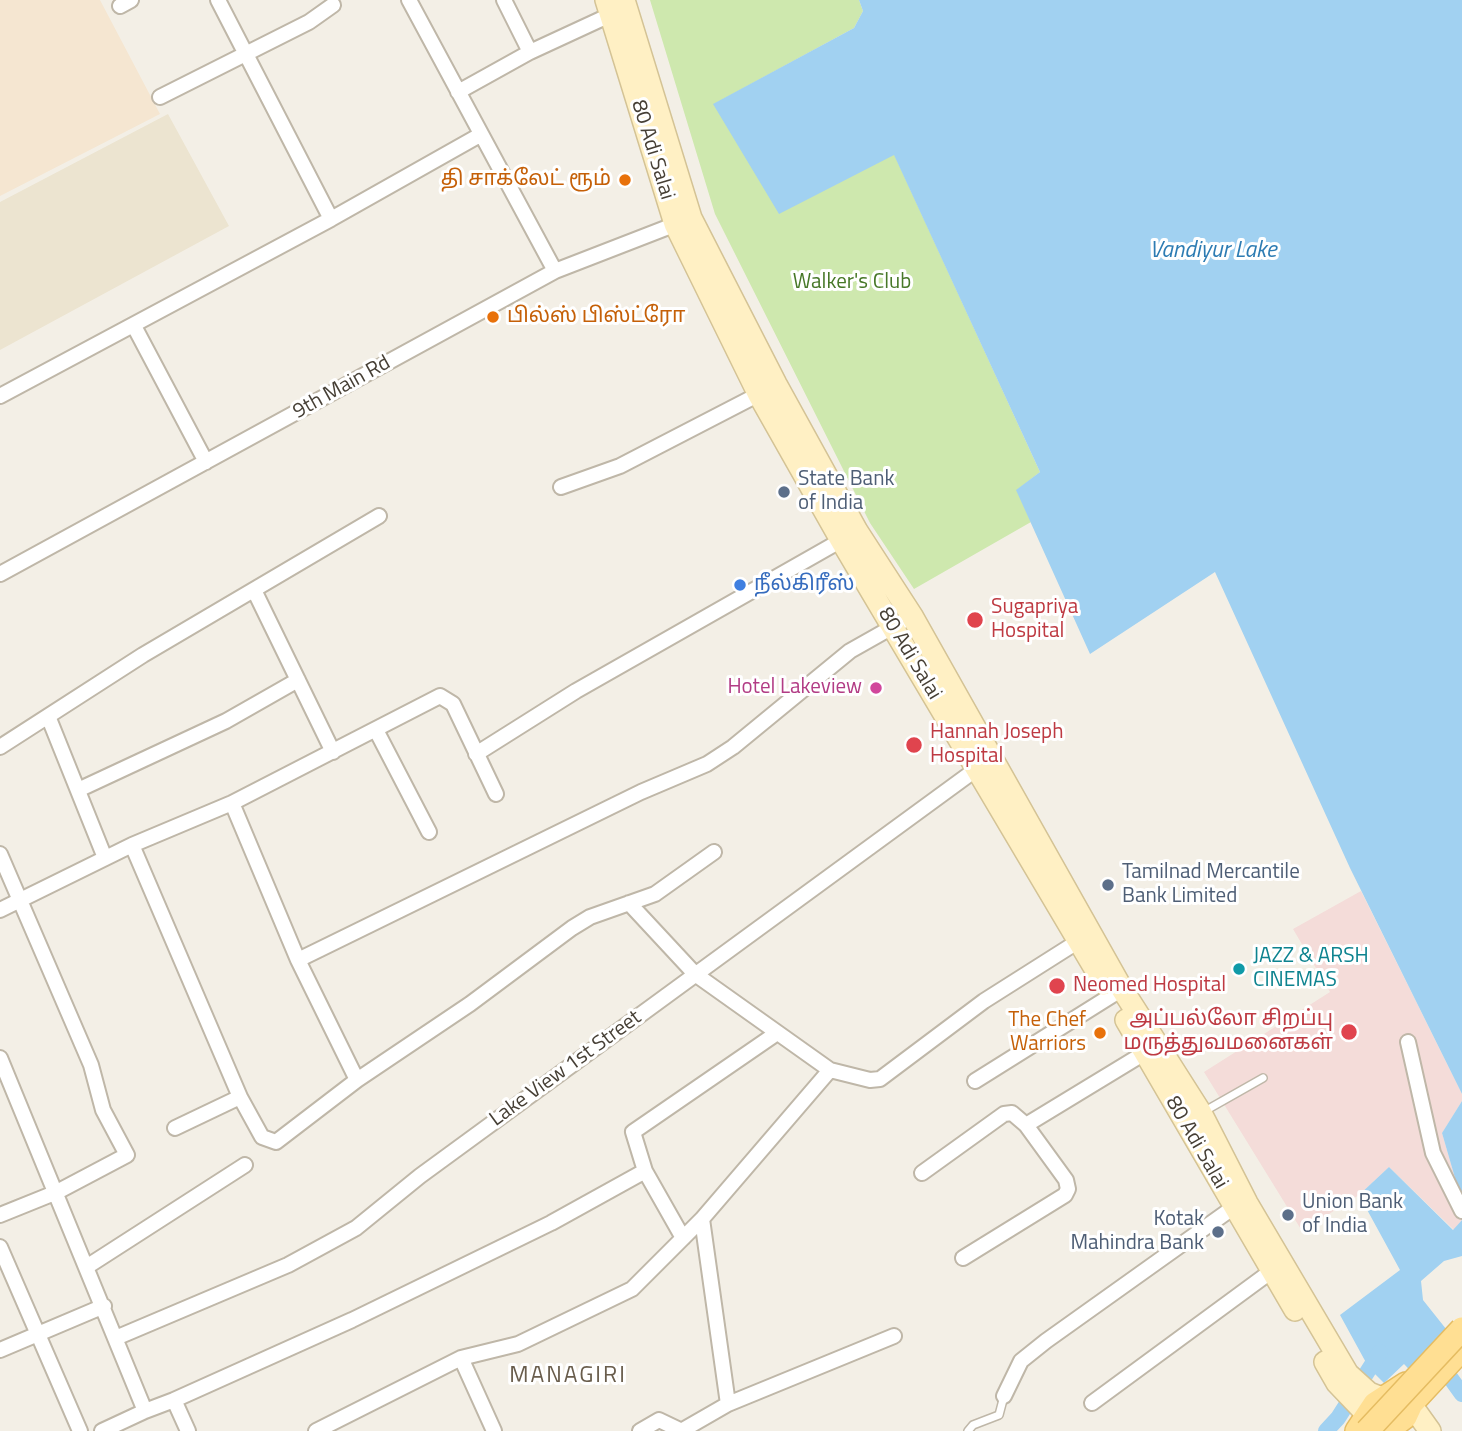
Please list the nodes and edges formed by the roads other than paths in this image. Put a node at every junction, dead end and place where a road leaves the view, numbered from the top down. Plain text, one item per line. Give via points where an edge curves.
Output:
1 (218, 0) edge
2 (409, 0) edge
3 (504, 0) edge
4 (333, 5) dead end
5 (613, 5) edge
6 (530, 52) junction
7 (246, 55) junction
8 (458, 92) junction
9 (160, 97) dead end
10 (480, 135) junction
11 (331, 219) junction
12 (683, 221) junction
13 (555, 271) junction
14 (134, 326) junction
15 (768, 389) junction
16 (0, 396) edge
17 (206, 462) junction
18 (561, 487) dead end
19 (379, 516) dead end
20 (849, 536) junction
21 (0, 574) edge
22 (254, 590) junction
23 (912, 616) junction
24 (892, 625) junction
25 (298, 680) junction
26 (48, 716) junction
27 (376, 730) junction
28 (0, 747) edge
29 (332, 752) junction
30 (476, 754) junction
31 (984, 764) junction
32 (78, 790) junction
33 (496, 794) dead end
34 (232, 803) junction
35 (429, 832) dead end
36 (132, 845) junction
37 (714, 852) dead end
38 (0, 854) edge
39 (105, 858) junction
40 (22, 899) junction
41 (629, 904) junction
42 (0, 910) edge
43 (1085, 936) junction
44 (298, 960) junction
45 (695, 974) junction
46 (1117, 993) junction
47 (778, 1033) junction
48 (1408, 1042) dead end
49 (1151, 1048) junction
50 (0, 1058) edge
51 (830, 1070) junction
52 (1263, 1078) dead end
53 (357, 1080) junction
54 (975, 1081) dead end
55 (240, 1097) junction
56 (1193, 1118) junction
57 (1026, 1125) junction
58 (175, 1128) dead end
59 (245, 1164) dead end
60 (645, 1171) junction
61 (922, 1173) dead end
62 (57, 1192) junction
63 (1241, 1205) junction
64 (1462, 1211) edge
65 (0, 1214) edge
66 (702, 1219) junction
67 (683, 1238) junction
68 (0, 1247) edge
69 (963, 1258) dead end
70 (88, 1266) junction
71 (1278, 1266) junction
72 (104, 1306) junction
73 (38, 1334) junction
74 (894, 1336) dead end
75 (118, 1337) junction
76 (1459, 1339) edge
77 (0, 1350) edge
78 (461, 1358) junction
79 (1413, 1389) junction
80 (1004, 1396) joint
81 (174, 1400) junction
82 (1092, 1403) dead end
83 (728, 1404) junction
84 (145, 1411) junction
85 (1375, 1422) edge
86 (80, 1431) edge
87 (103, 1431) edge
88 (188, 1431) edge
89 (316, 1431) edge
90 (494, 1431) edge
91 (640, 1431) edge
92 (681, 1431) edge
93 (968, 1431) edge
94 (1430, 1431) edge

1 - 7 street
2 - 8 street
3 - 6 street
4 - 7 street
5 - 6 street
5 - 12 main road, 80 Adi Salai
6 - 8 street
7 - 9 street
7 - 11 street
8 - 10 street
10 - 11 street
10 - 13 street
11 - 14 street
12 - 13 street, 9th Main Rd
12 - 15 main road, 80 Adi Salai
13 - 17 street, 9th Main Rd
14 - 16 street
14 - 17 street
15 - 18 street via 620,466
15 - 20 main road, 80 Adi Salai
17 - 21 street, 9th Main Rd
19 - 22 street
20 - 23 main road, 80 Adi Salai
20 - 24 main road, 80 Adi Salai
20 - 30 street via 576,691
22 - 25 street
22 - 26 street
23 - 24 street
23 - 31 main road, 80 Adi Salai
24 - 31 main road, 80 Adi Salai
24 - 44 street via 850,651 707,764
25 - 29 street
25 - 32 street via 226,721
26 - 28 street
26 - 32 street
27 - 29 street
27 - 30 street via 446,697
27 - 35 street
29 - 34 street
30 - 33 street
31 - 43 main road, 80 Adi Salai
31 - 45 street, Lake View 1st Street
32 - 39 street
34 - 36 street
34 - 44 street
36 - 39 street
36 - 55 street
37 - 41 street via 655,894
38 - 40 street
39 - 40 street
40 - 42 street
40 - 62 street via 91,1065 103,1110 127,1155
41 - 45 street
41 - 53 street via 572,928
43 - 46 main road, 80 Adi Salai
43 - 51 street via 984,1001 880,1079
44 - 53 street
45 - 47 street
45 - 75 street, Lake View 1st Street via 330,1245
46 - 49 main road, 80 Adi Salai
46 - 54 street
47 - 51 street
47 - 60 street via 633,1132
48 - 64 street via 1433,1153
49 - 56 main road, 80 Adi Salai
49 - 57 street
50 - 62 street
51 - 66 street
52 - 56 lane
53 - 55 street via 276,1142 261,1137
55 - 58 street
56 - 63 main road, 80 Adi Salai
57 - 61 street via 1012,1113 1004,1114
57 - 69 street via 1068,1189
59 - 70 street
60 - 67 street
60 - 81 street via 551,1223 377,1308
62 - 65 street
62 - 70 street
63 - 71 main road, 80 Adi Salai
63 - 80 street via 1021,1361
66 - 67 street
66 - 83 street
67 - 78 street via 632,1289 518,1344
68 - 73 street
70 - 72 street
71 - 82 street
71 - 85 main road, 80 Adi Salai via 1342,1379
72 - 73 street
72 - 75 street
73 - 77 street
73 - 86 street
74 - 83 street
75 - 84 street
76 - 79 main road
76 - 85 main road, bridge
78 - 89 street
78 - 90 street
79 - 85 main road via 1405,1417
79 - 85 main road via 1378,1397
79 - 94 main road
80 - 93 lane via 999,1415
81 - 84 street
81 - 88 street
83 - 92 street
84 - 87 street
91 - 92 street via 659,1420

